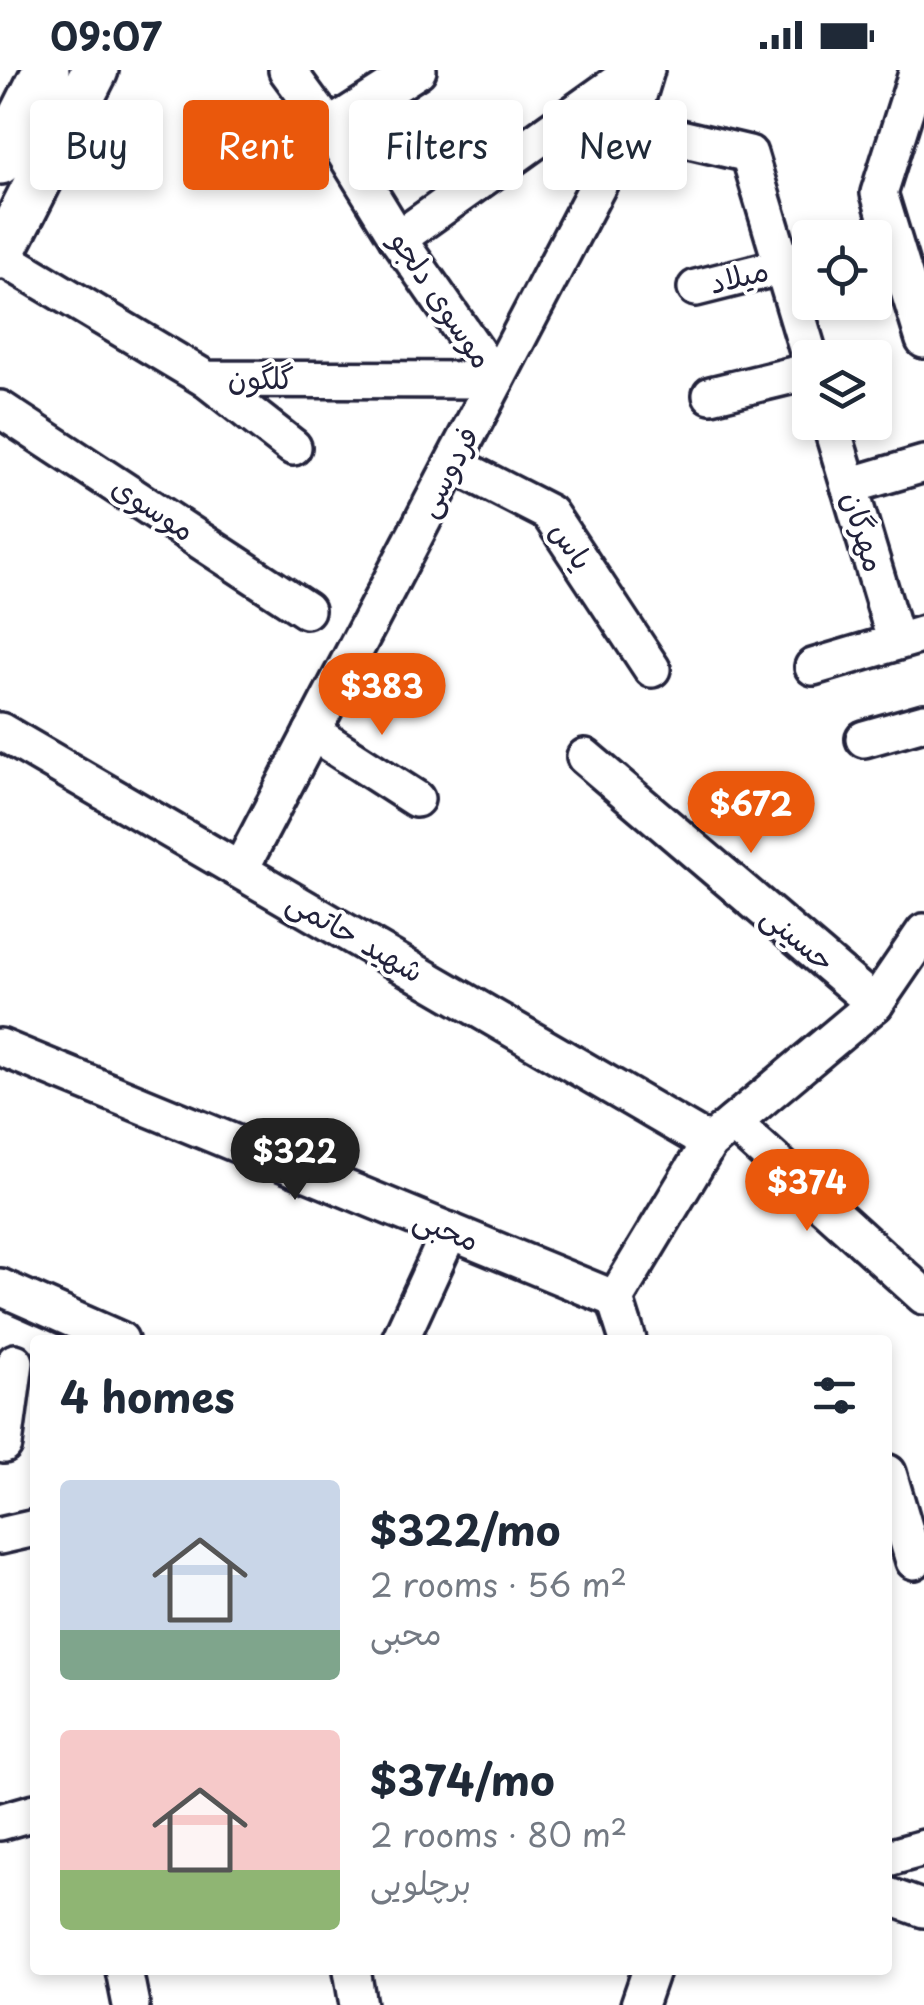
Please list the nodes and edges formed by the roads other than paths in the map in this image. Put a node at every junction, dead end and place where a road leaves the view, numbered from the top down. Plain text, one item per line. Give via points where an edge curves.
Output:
1 (46, 70) edge
2 (95, 70) edge
3 (287, 70) edge
4 (418, 70) edge
5 (635, 70) edge
6 (646, 70) edge
7 (918, 70) edge
8 (309, 100) edge
9 (637, 100) edge
10 (329, 127) joint
11 (687, 139) edge
12 (0, 161) edge
13 (596, 190) edge
14 (888, 220) edge
15 (892, 234) joint
16 (398, 238) junction
17 (924, 252) edge
18 (0, 256) edge
19 (783, 266) junction
20 (696, 288) dead end
21 (805, 340) edge
22 (924, 340) edge
23 (792, 375) edge
24 (206, 379) junction
25 (496, 380) junction
26 (711, 395) dead end
27 (0, 409) edge
28 (836, 440) edge
29 (293, 447) dead end
30 (453, 464) junction
31 (924, 464) edge
32 (850, 486) junction
33 (306, 610) dead end
34 (910, 638) edge
35 (814, 667) dead end
36 (652, 669) dead end
37 (924, 722) edge
38 (0, 731) edge
39 (312, 732) junction
40 (864, 739) dead end
41 (585, 757) dead end
42 (416, 799) dead end
43 (240, 870) junction
44 (924, 932) edge
45 (875, 1004) junction
46 (0, 1047) edge
47 (721, 1134) junction
48 (450, 1231) junction
49 (0, 1287) edge
50 (924, 1296) edge
51 (615, 1299) junction
52 (102, 1335) edge
53 (402, 1335) edge
54 (626, 1335) edge
55 (17, 1361) edge
56 (4, 1445) dead end
57 (892, 1491) edge
58 (30, 1529) edge
59 (0, 1536) edge
60 (908, 1562) edge
61 (30, 1813) edge
62 (0, 1822) edge
63 (924, 1848) edge
64 (892, 1857) edge
65 (892, 1897) edge
66 (924, 1909) edge
67 (125, 1975) edge
68 (353, 1975) edge
69 (649, 1975) edge
70 (131, 2005) edge
71 (358, 2005) edge
72 (638, 2005) edge

1 - 12 main road
2 - 18 main road
3 - 8 street, موسوی دلجو
4 - 10 street
5 - 16 street
6 - 9 street, فردوسی
7 - 14 street via 880,193
10 - 16 street, موسوی دلجو
11 - 19 street via 749,154
13 - 25 street, فردوسی
15 - 17 street
15 - 22 street
16 - 25 street, موسوی دلجو
18 - 24 street, گلگون
19 - 20 street, میلاد
19 - 21 street
23 - 26 street
24 - 25 street, گلگون
24 - 29 street
25 - 30 street, فردوسی
27 - 33 street, موسوی
28 - 32 street, مهرگان
30 - 36 street, یاس via 549,514
30 - 39 street, فردوسی
31 - 32 street
32 - 34 street, مهرگان
34 - 35 street
37 - 40 street
38 - 43 street, شهید حاتمی
39 - 42 street
39 - 43 street, فردوسی
41 - 45 street, حسینی
43 - 47 street, شهید حاتمی
44 - 45 street
45 - 47 street
46 - 48 street, محبی
47 - 50 street, شهید حاتمی
47 - 51 street
48 - 51 street, محبی
48 - 53 street
49 - 52 street
51 - 54 street
55 - 56 street
57 - 60 street
58 - 59 street
61 - 62 street
63 - 64 street
65 - 66 street
67 - 70 street
68 - 71 street
69 - 72 street

